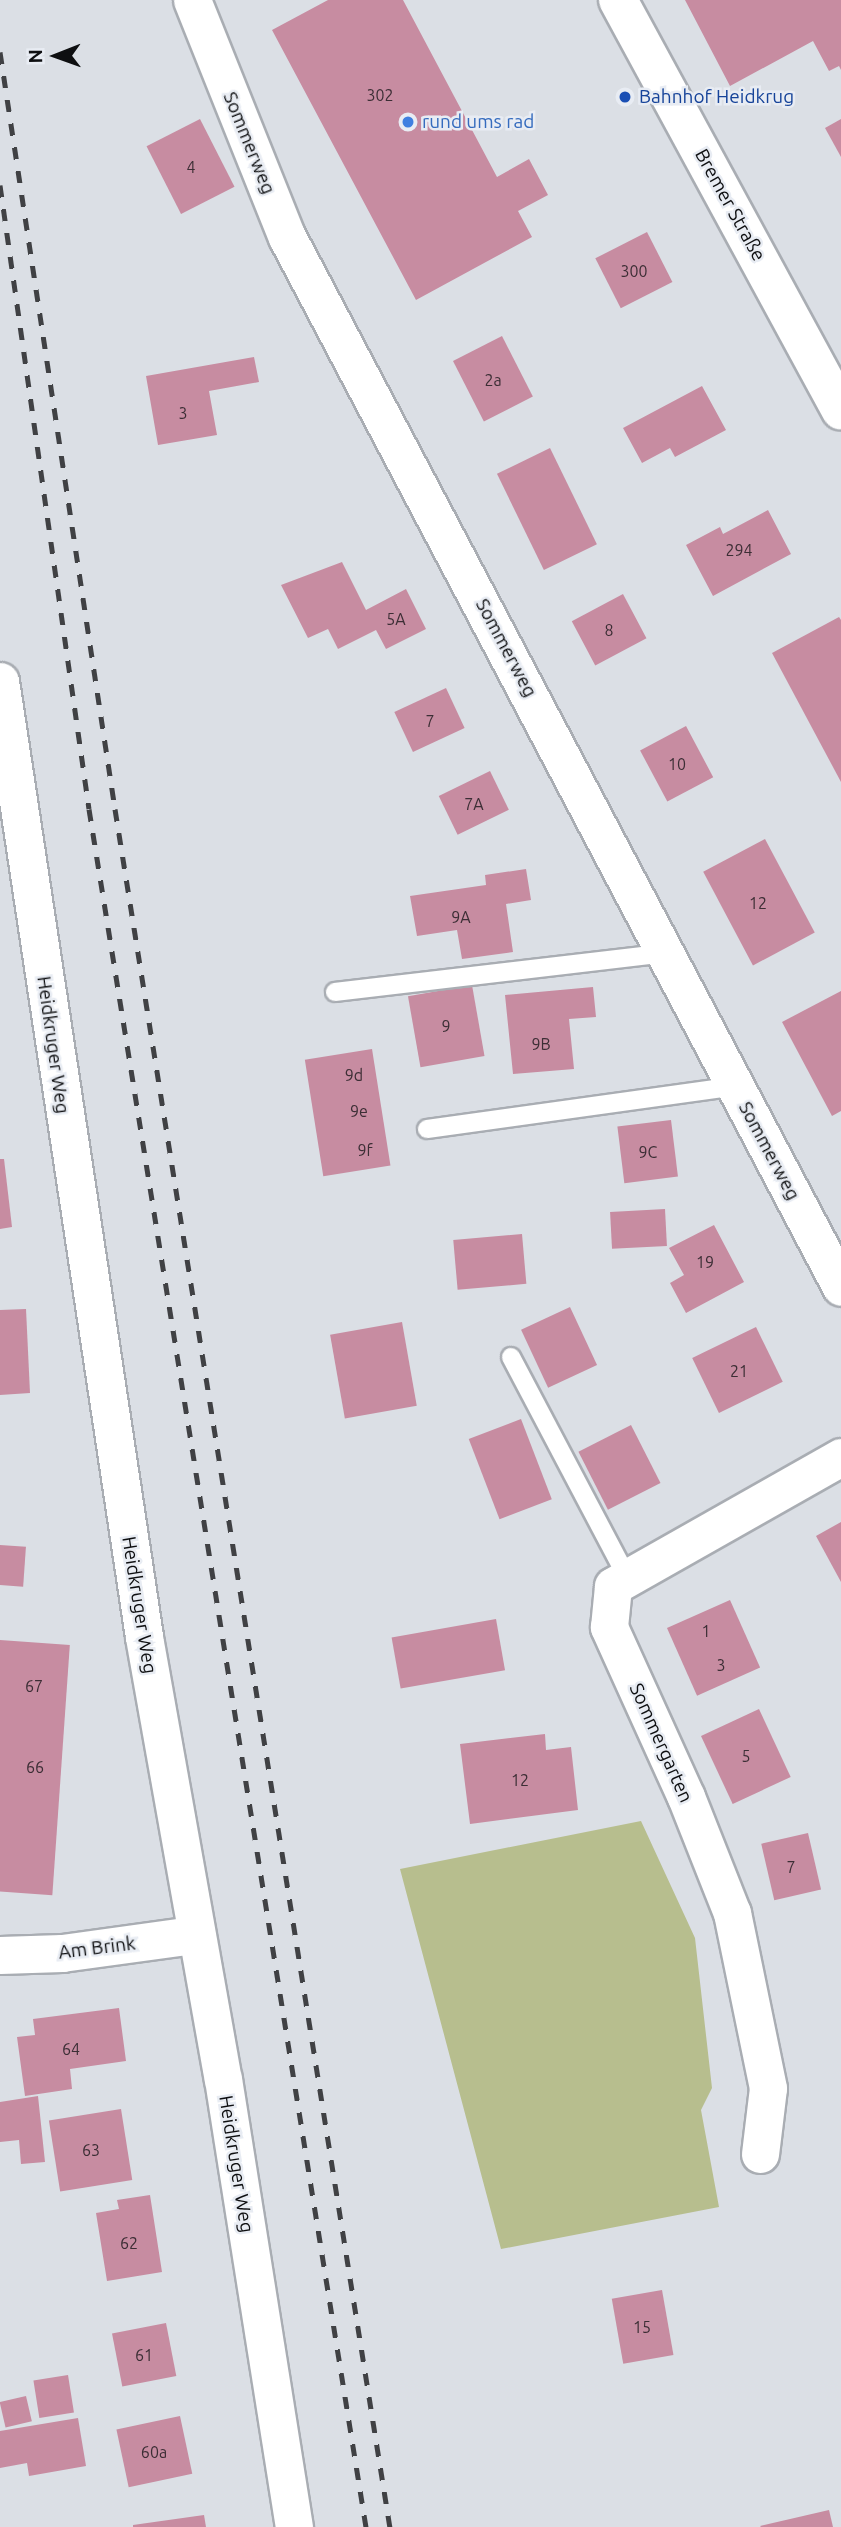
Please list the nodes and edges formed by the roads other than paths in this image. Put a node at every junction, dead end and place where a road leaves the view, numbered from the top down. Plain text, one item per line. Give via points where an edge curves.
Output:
1 (192, 0) edge
2 (618, 0) edge
3 (841, 410) edge
4 (0, 681) edge
5 (666, 953) junction
6 (335, 992) dead end
7 (735, 1086) junction
8 (427, 1129) dead end
9 (841, 1287) edge
10 (511, 1357) dead end
11 (841, 1457) edge
12 (627, 1577) junction
13 (194, 1935) junction
14 (0, 1955) edge
15 (760, 2154) dead end
16 (294, 2527) edge

1 - 5 street, Sommerweg via 287,237
2 - 3 main road, Bremer Straße
4 - 13 street, Heidkruger Weg via 97,1338
5 - 6 lane
5 - 7 street, Sommerweg
7 - 8 lane
7 - 9 street, Sommerweg
10 - 12 lane
11 - 12 street
12 - 15 street, Sommergarten via 613,1586 609,1627 686,1797 732,1913 768,2088
13 - 14 street, Am Brink via 61,1953
13 - 16 street, Heidkruger Weg via 223,2079

